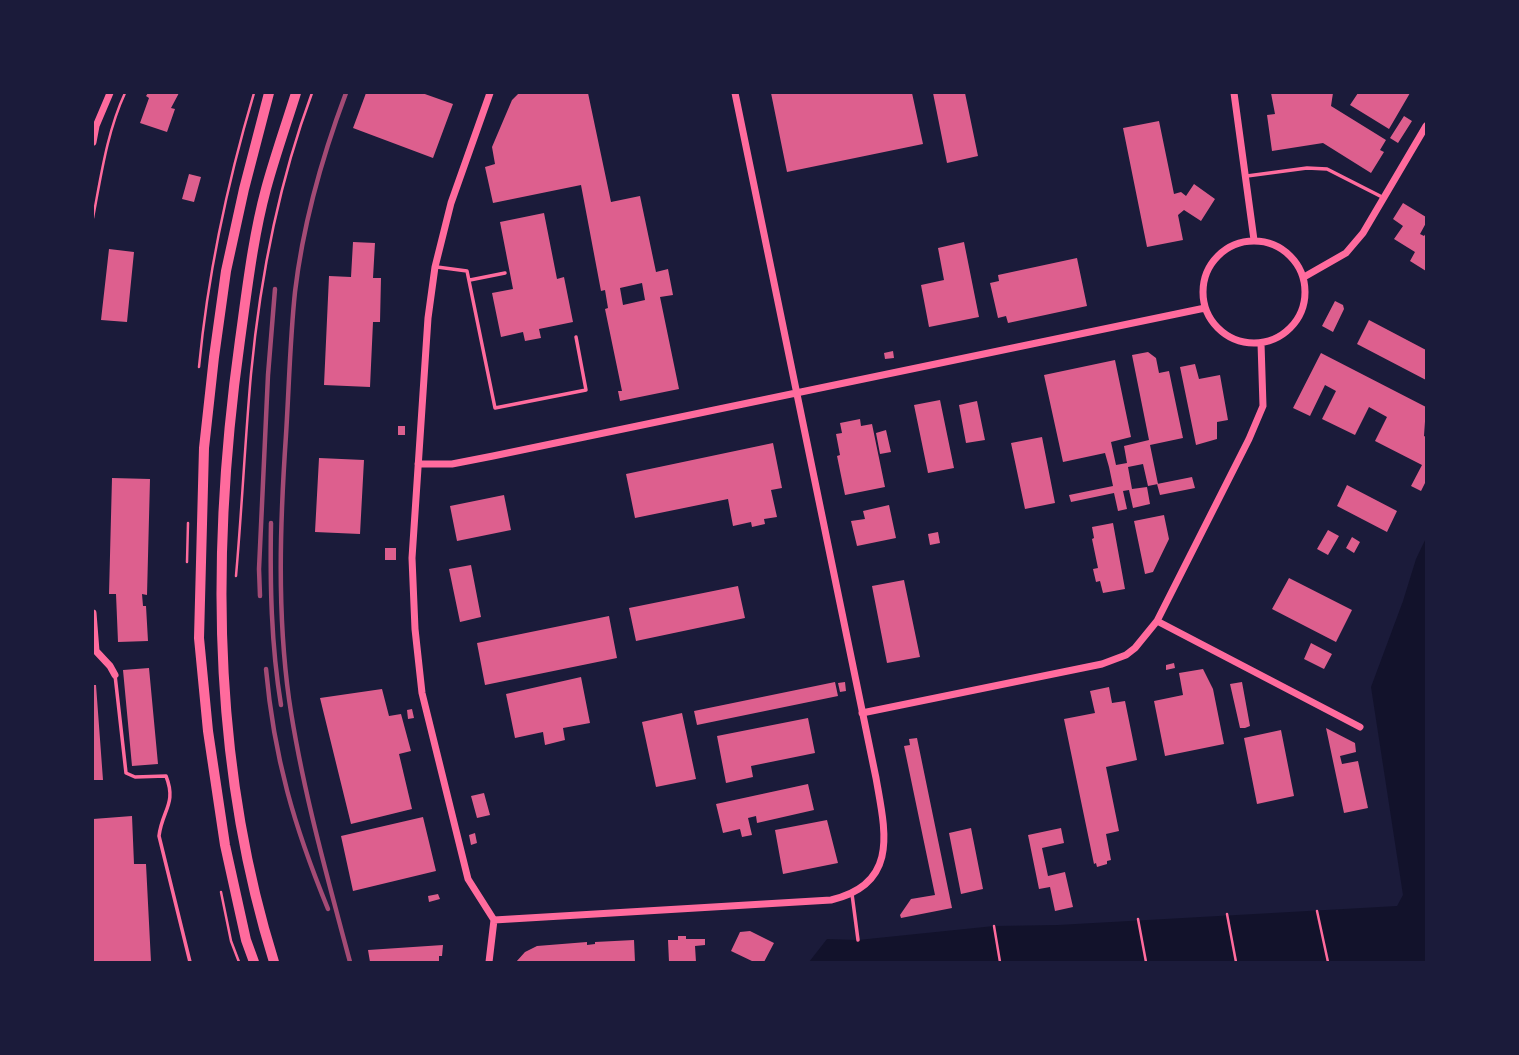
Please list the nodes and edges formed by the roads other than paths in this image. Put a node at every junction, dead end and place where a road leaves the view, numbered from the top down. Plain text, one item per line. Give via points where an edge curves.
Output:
1 (110, 93) edge
2 (269, 93) edge
3 (296, 93) edge
4 (491, 93) edge
5 (735, 93) edge
6 (1234, 93) edge
7 (1426, 127) edge
8 (93, 142) edge
9 (1247, 176) junction
10 (1384, 198) junction
11 (1254, 240) junction
12 (435, 267) junction
13 (505, 273) dead end
14 (1304, 277) junction
15 (469, 280) junction
16 (1205, 308) junction
17 (576, 337) dead end
18 (1261, 343) junction
19 (796, 394) junction
20 (418, 464) junction
21 (93, 613) edge
22 (1157, 621) junction
23 (115, 675) joint
24 (862, 713) junction
25 (1360, 727) dead end
26 (852, 894) junction
27 (494, 920) junction
28 (858, 940) dead end
29 (190, 962) edge
30 (254, 962) edge
31 (274, 962) edge
32 (489, 962) edge

1 - 8 street
2 - 30 main road via 226,271 216,345 204,448 200,625 208,731 225,845
3 - 31 main road via 265,191 248,282 227,456 221,586 224,686 243,844
4 - 12 street via 451,203
5 - 19 street
6 - 9 street
7 - 10 street
9 - 10 lane via 1327,169
9 - 11 street
10 - 14 street via 1346,253
11 - 14 street via 1285,250
11 - 16 street via 1224,250 1212,262 1202,292
12 - 15 lane via 467,271
12 - 20 street
13 - 15 lane
14 - 18 street via 1302,312 1278,338
15 - 17 lane via 495,408 586,390
16 - 18 street via 1213,324 1227,335
16 - 19 street
18 - 22 street via 1263,406
19 - 20 street via 452,464
19 - 24 street
20 - 27 street via 412,558 422,693 468,878
21 - 23 street via 96,651
22 - 24 street via 1135,648 1102,664
22 - 25 street
23 - 29 lane via 126,774 166,776 170,785 172,802 161,820 159,836
24 - 26 street via 886,834 879,865
26 - 27 street via 831,901
26 - 28 lane
27 - 32 street

